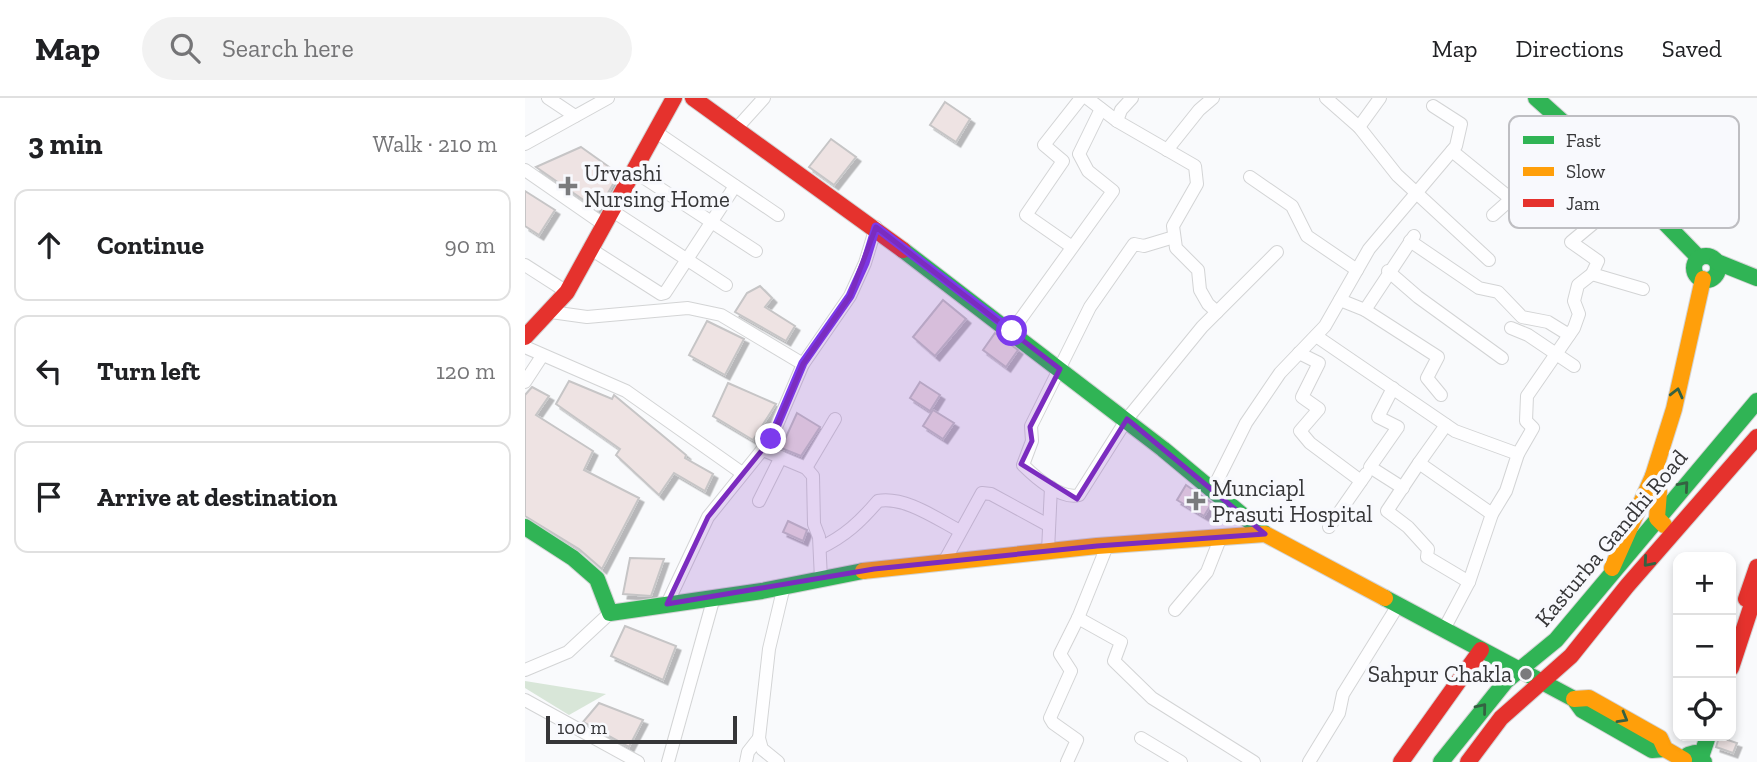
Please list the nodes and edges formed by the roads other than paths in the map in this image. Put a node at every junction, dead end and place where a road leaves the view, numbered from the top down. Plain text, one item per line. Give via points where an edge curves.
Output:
1 (548, 98) edge
2 (608, 98) edge
3 (674, 98) edge
4 (693, 98) edge
5 (764, 98) edge
6 (1084, 98) edge
7 (1132, 98) edge
8 (1213, 98) edge
9 (1326, 98) edge
10 (1380, 98) edge
11 (1536, 98) edge
12 (1433, 106) dead end
13 (1101, 109) junction
14 (575, 116) junction
15 (1556, 116) edge
16 (1117, 121) junction
17 (1359, 127) junction
18 (736, 129) junction
19 (656, 132) junction
20 (525, 144) edge
21 (1167, 150) junction
22 (1452, 151) junction
23 (525, 170) edge
24 (635, 172) junction
25 (1250, 177) dead end
26 (736, 186) junction
27 (1416, 192) junction
28 (1509, 197) edge
29 (1509, 201) edge
30 (778, 215) dead end
31 (1493, 215) dead end
32 (607, 217) junction
33 (712, 222) junction
34 (876, 227) junction
35 (1588, 228) edge
36 (1670, 228) edge
37 (1174, 237) junction
38 (1072, 247) junction
39 (589, 248) junction
40 (756, 251) dead end
41 (1277, 252) dead end
42 (1699, 258) junction
43 (687, 260) junction
44 (1489, 260) dead end
45 (1717, 262) junction
46 (525, 265) edge
47 (1357, 270) junction
48 (1388, 271) junction
49 (1592, 274) junction
50 (1757, 278) edge
51 (1703, 279) junction
52 (726, 285) dead end
53 (1643, 289) dead end
54 (567, 292) junction
55 (1340, 300) junction
56 (1365, 310) junction
57 (551, 312) junction
58 (1217, 312) junction
59 (1511, 328) dead end
60 (1012, 331) junction
61 (1316, 335) junction
62 (1569, 335) junction
63 (525, 337) edge
64 (525, 347) edge
65 (1299, 354) junction
66 (1555, 355) junction
67 (542, 356) junction
68 (1502, 358) dead end
69 (803, 363) junction
70 (1574, 366) dead end
71 (1060, 369) junction
72 (525, 382) edge
73 (1393, 388) junction
74 (1441, 395) dead end
75 (1757, 401) edge
76 (835, 419) dead end
77 (1127, 419) junction
78 (1446, 425) junction
79 (1757, 436) edge
80 (762, 450) junction
81 (1518, 454) junction
82 (781, 457) junction
83 (1419, 463) junction
84 (1370, 467) junction
85 (806, 468) junction
86 (742, 473) junction
87 (1653, 476) junction
88 (1361, 481) junction
89 (1051, 487) junction
90 (1214, 487) junction
91 (1403, 488) junction
92 (759, 501) dead end
93 (1492, 514) junction
94 (1657, 518) junction
95 (1048, 525) junction
96 (525, 527) edge
97 (1329, 527) dead end
98 (961, 531) junction
99 (1265, 534) junction
100 (1673, 534) junction
101 (1220, 539) junction
102 (1107, 546) junction
103 (820, 548) junction
104 (1048, 551) junction
105 (944, 562) junction
106 (1757, 567) edge
107 (1611, 572) junction
108 (821, 579) junction
109 (1469, 582) junction
110 (784, 586) junction
111 (1757, 589) edge
112 (715, 597) junction
113 (667, 604) junction
114 (1397, 607) junction
115 (1175, 610) dead end
116 (610, 613) junction
117 (1078, 618) junction
118 (1736, 628) edge
119 (1443, 631) junction
120 (1481, 650) junction
121 (1736, 653) edge
122 (525, 670) edge
123 (1519, 670) junction
124 (1540, 681) junction
125 (525, 699) edge
126 (759, 738) junction
127 (1141, 738) dead end
128 (1697, 741) edge
129 (1705, 741) edge
130 (1693, 759) edge
131 (638, 762) edge
132 (668, 762) edge
133 (746, 762) edge
134 (778, 762) edge
135 (1067, 762) edge
136 (1181, 762) edge
137 (1254, 762) edge
138 (1309, 762) edge
139 (1401, 762) edge
140 (1441, 762) edge
141 (1468, 762) edge

1 - 14 street
2 - 14 street
3 - 19 street
4 - 18 street
5 - 18 street
6 - 13 street
6 - 38 street via 1044,145 1063,161 1026,215
7 - 16 street
8 - 21 street
9 - 17 street
10 - 17 street
11 - 15 street
12 - 22 street via 1461,124
13 - 16 street
13 - 38 street via 1079,153 1088,171 1113,191
14 - 20 street
16 - 21 street
17 - 27 street
18 - 34 street
19 - 24 street
19 - 26 street
21 - 37 street via 1195,166 1197,184 1173,226
22 - 27 street
22 - 28 street
23 - 32 street
24 - 32 street
24 - 33 street
25 - 47 street via 1292,205 1307,236
26 - 30 street
26 - 33 street
27 - 44 street
27 - 47 street
29 - 31 street
32 - 39 street
32 - 43 street
33 - 40 street
33 - 43 street
34 - 60 street
34 - 69 street via 850,296
35 - 49 street via 1571,242 1598,261
36 - 42 street
37 - 58 street via 1175,248 1198,270 1207,304
37 - 71 street via 1144,246 1134,244 1090,307
38 - 60 street
39 - 43 street via 661,294 667,292
39 - 54 street
41 - 58 street
42 - 45 street
42 - 51 street via 1695,272
43 - 52 street
45 - 50 street
45 - 51 street via 1716,274
46 - 54 street
47 - 55 street
48 - 56 street
48 - 62 street via 1413,238 1479,288 1498,292 1521,317 1548,322
48 - 68 street
49 - 53 street
49 - 62 street via 1578,285 1574,301 1579,314
87 -> 51 street via 1674,409
54 - 57 street
55 - 56 street
55 - 61 street
56 - 74 street via 1438,358 1427,378
57 - 63 street
57 - 69 street via 587,317 688,308 721,315
58 - 77 street
59 - 66 street
60 - 71 street
61 - 65 street
61 - 73 street
62 - 66 street
64 - 67 street
65 - 88 street via 1319,363 1302,397 1319,409 1300,431
65 - 90 street via 1280,373 1246,424
66 - 70 street
66 - 81 street via 1527,396 1525,421 1533,428
67 - 72 street
67 - 86 street via 626,391
69 - 80 street via 781,418
71 - 77 street
71 - 89 street via 1031,426 1032,441 1023,462
73 - 78 street
73 - 84 street via 1378,417 1398,427
94 -> 75 street, Kasturba Gandhi Road
76 - 85 street
77 - 89 street via 1079,495 1072,497
77 - 90 street
78 - 81 street
78 - 83 street
79 - 100 street, Kasturba Gandhi Road
80 - 82 street
80 - 86 street
81 - 93 street via 1513,475
82 - 85 street
82 - 92 street
83 - 91 street
83 - 93 street
84 - 88 street
84 - 91 street
85 - 103 street via 813,476 814,524
86 - 113 street via 709,517
87 - 94 street via 1659,492
87 - 107 street
88 - 97 street
89 - 95 street
90 - 99 street
91 - 109 street via 1387,511 1408,527 1428,550 1427,557
93 - 109 street
94 - 100 street
94 - 107 street, Kasturba Gandhi Road
95 - 98 street via 986,493 978,498
95 - 104 street
96 - 116 street via 597,579
98 - 103 street via 901,502 884,500 842,537
98 - 105 street
99 - 101 street
99 - 114 street
100 -> 124 street, Kasturba Gandhi Road via 1571,656
101 - 102 street
101 - 115 street via 1207,572
102 - 104 street
102 - 117 street
103 - 108 street
104 - 105 street
105 - 108 street
106 - 118 street
107 - 123 street, Kasturba Gandhi Road via 1556,640
108 - 110 street
109 - 119 street
110 - 112 street
110 - 126 street via 769,649
111 - 121 street
112 - 113 street
112 - 132 street
113 - 116 street
114 - 119 street
114 - 138 street via 1343,694 1339,713
116 - 122 street via 568,652
117 - 135 street via 1060,654 1071,675 1050,718 1077,740
117 - 137 street via 1121,642 1114,662 1152,698
119 - 120 street
120 - 123 street
120 - 139 street
123 - 124 street
140 -> 123 street, Kasturba Gandhi Road via 1485,704
124 - 130 street via 1574,699 1589,698 1660,738 1665,749
124 - 141 street, Kasturba Gandhi Road via 1501,718
125 - 131 street
126 - 133 street
126 - 134 street via 762,749
127 - 136 street
128 - 130 street
129 - 130 street

